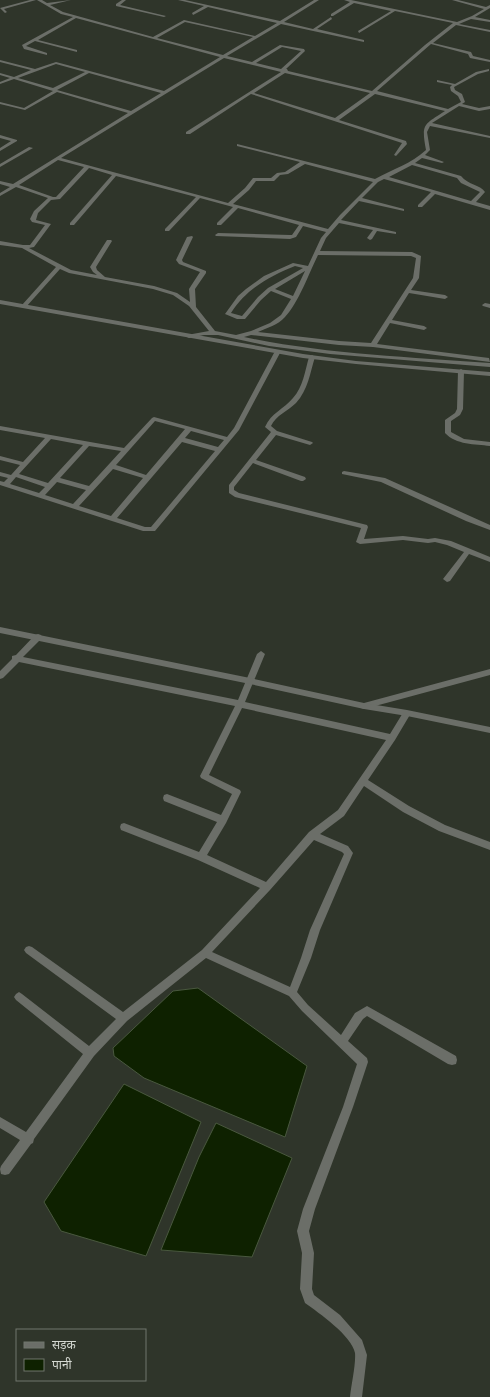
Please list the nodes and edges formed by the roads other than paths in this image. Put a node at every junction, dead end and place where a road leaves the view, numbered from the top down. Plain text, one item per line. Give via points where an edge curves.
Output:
1 (34, 0) edge
2 (39, 0) edge
3 (69, 0) edge
4 (124, 0) edge
5 (180, 0) edge
6 (317, 0) edge
7 (346, 0) edge
8 (454, 0) edge
9 (353, 2) junction
10 (48, 4) junction
11 (207, 6) junction
12 (488, 7) edge
13 (395, 10) junction
14 (5, 12) dead end
15 (193, 14) dead end
16 (164, 16) dead end
17 (76, 17) junction
18 (472, 18) junction
19 (490, 21) edge
20 (281, 22) junction
21 (456, 24) junction
22 (313, 30) junction
23 (490, 31) edge
24 (359, 32) dead end
25 (256, 37) junction
26 (154, 38) junction
27 (35, 40) junction
28 (363, 41) dead end
29 (430, 44) junction
30 (76, 51) dead end
31 (46, 54) dead end
32 (225, 57) junction
33 (490, 60) edge
34 (1, 62) edge
35 (254, 63) junction
36 (34, 70) junction
37 (284, 70) junction
38 (488, 70) dead end
39 (89, 72) junction
40 (0, 74) edge
41 (14, 78) junction
42 (438, 81) dead end
43 (0, 83) edge
44 (455, 85) junction
45 (55, 90) junction
46 (374, 92) junction
47 (165, 93) junction
48 (251, 93) junction
49 (0, 103) edge
50 (459, 105) junction
51 (490, 108) edge
52 (450, 111) junction
53 (132, 113) junction
54 (337, 119) junction
55 (428, 124) junction
56 (188, 133) dead end
57 (0, 136) edge
58 (490, 137) edge
59 (239, 145) dead end
60 (31, 148) dead end
61 (0, 150) edge
62 (396, 155) dead end
63 (422, 156) junction
64 (57, 158) junction
65 (304, 162) junction
66 (442, 162) dead end
67 (410, 163) junction
68 (0, 166) edge
69 (88, 166) junction
70 (115, 174) junction
71 (384, 177) junction
72 (376, 181) junction
73 (0, 182) edge
74 (15, 185) junction
75 (434, 192) junction
76 (0, 195) edge
77 (200, 196) junction
78 (50, 199) junction
79 (358, 199) junction
80 (472, 203) junction
81 (230, 204) junction
82 (237, 206) junction
83 (420, 206) dead end
84 (490, 208) edge
85 (402, 210) dead end
86 (338, 221) junction
87 (72, 224) dead end
88 (219, 224) dead end
89 (302, 224) junction
90 (376, 229) junction
91 (167, 230) dead end
92 (329, 231) junction
93 (394, 232) dead end
94 (218, 235) dead end
95 (190, 237) dead end
96 (370, 238) dead end
97 (109, 241) dead end
98 (0, 243) edge
99 (23, 247) junction
100 (317, 253) junction
101 (59, 267) junction
102 (309, 267) junction
103 (107, 279) junction
104 (270, 289) junction
105 (408, 291) junction
106 (445, 297) dead end
107 (294, 298) junction
108 (0, 302) edge
109 (24, 306) junction
110 (193, 307) junction
111 (388, 321) junction
112 (424, 328) dead end
113 (212, 333) junction
114 (251, 333) junction
115 (189, 336) junction
116 (236, 337) junction
117 (373, 345) junction
118 (277, 353) junction
119 (312, 357) junction
120 (490, 360) edge
121 (490, 365) edge
122 (461, 371) junction
123 (490, 374) edge
124 (0, 428) edge
125 (190, 428) junction
126 (275, 432) junction
127 (49, 437) junction
128 (180, 439) junction
129 (229, 439) junction
130 (88, 443) junction
131 (310, 443) dead end
132 (490, 444) edge
133 (124, 450) junction
134 (220, 450) junction
135 (0, 458) edge
136 (253, 461) junction
137 (23, 464) junction
138 (111, 466) junction
139 (344, 473) dead end
140 (0, 474) edge
141 (13, 476) junction
142 (147, 477) junction
143 (55, 479) junction
144 (303, 479) dead end
145 (3, 484) edge
146 (49, 486) junction
147 (90, 489) junction
148 (40, 496) junction
149 (75, 506) junction
150 (112, 519) junction
151 (490, 528) edge
152 (468, 551) junction
153 (490, 560) edge
154 (447, 579) dead end
155 (0, 630) edge
156 (38, 638) junction
157 (261, 654) dead end
158 (15, 658) junction
159 (490, 672) edge
160 (0, 676) edge
161 (250, 681) junction
162 (240, 704) junction
163 (364, 706) junction
164 (407, 713) junction
165 (490, 730) edge
166 (392, 738) junction
167 (362, 781) junction
168 (167, 798) dead end
169 (223, 820) junction
170 (124, 827) dead end
171 (312, 835) junction
172 (490, 846) edge
173 (201, 857) junction
174 (267, 887) junction
175 (29, 950) dead end
176 (205, 953) junction
177 (292, 993) junction
178 (19, 997) dead end
179 (123, 1018) junction
180 (342, 1042) junction
181 (90, 1053) junction
182 (452, 1060) dead end
183 (0, 1122) edge
184 (29, 1139) junction
185 (5, 1170) dead end
186 (356, 1397) edge

1 - 14 street via 2,8
2 - 10 street
3 - 10 street
4 - 16 street via 117,5
5 - 11 street
6 - 20 street
7 - 9 street
8 - 12 street
9 - 13 street
9 - 22 street
10 - 17 street via 59,12
11 - 15 street
11 - 20 street
12 - 18 street
13 - 21 street
13 - 24 street
17 - 26 street
17 - 27 street
18 - 19 street
18 - 21 street
20 - 22 street
20 - 25 street
21 - 23 street
21 - 29 street
22 - 28 street
25 - 26 street via 184,21
25 - 32 street
26 - 32 street
27 - 30 street
27 - 31 street via 23,47
29 - 33 street via 470,52 471,57
29 - 46 street
32 - 35 street
32 - 47 street
34 - 36 street
35 - 37 street
35 - 37 street via 281,46 304,50
36 - 39 street via 57,63
36 - 41 street
37 - 46 street
37 - 48 street
38 - 44 street
39 - 45 street
39 - 47 street
40 - 41 street
41 - 43 street
41 - 45 street
42 - 44 street
44 - 50 street via 452,90 463,100
45 - 49 street via 25,108
45 - 53 street
46 - 52 street
46 - 54 street
47 - 53 street
48 - 54 street
48 - 56 street
50 - 51 street via 484,110
50 - 52 street
52 - 55 street
53 - 64 street
54 - 62 street via 404,142
55 - 58 street
55 - 63 street via 425,132 429,146
57 - 61 street via 15,141
59 - 65 street
60 - 68 street
63 - 66 street
63 - 67 street
64 - 69 street
64 - 74 street
65 - 72 street
65 - 81 street via 272,180 255,179
67 - 71 street
67 - 80 street via 439,174 459,178 462,182 482,190 483,192
69 - 70 street
69 - 78 street via 58,198
70 - 77 street
70 - 87 street
71 - 72 street
71 - 75 street
72 - 79 street
73 - 74 street
74 - 76 street
74 - 78 street
75 - 80 street
75 - 83 street
77 - 81 street
77 - 91 street
78 - 99 street via 36,212 33,219 47,225 34,244
79 - 85 street
79 - 86 street
80 - 84 street
81 - 82 street
82 - 88 street
82 - 89 street
86 - 90 street
86 - 92 street
89 - 92 street
89 - 94 street via 294,236 290,237
90 - 93 street
90 - 96 street
92 - 100 street
95 - 110 street via 179,260 203,271 192,289
97 - 103 street via 93,267
98 - 99 street
99 - 101 street
100 - 102 street
100 - 105 street via 416,255 419,257 418,274
101 - 103 street
101 - 109 street
102 - 104 street
102 - 104 street via 295,264 255,284 228,314 243,318
102 - 107 street
103 - 110 street via 175,294
104 - 107 street
105 - 106 street
105 - 111 street
107 - 114 street via 278,321
108 - 109 street
109 - 115 street
110 - 113 street
111 - 112 street
111 - 117 street
113 - 115 street
113 - 116 street
114 - 116 street
114 - 117 street
115 - 118 street
116 - 121 street via 330,352
117 - 120 street
118 - 119 street
118 - 129 street
119 - 122 street
119 - 126 street via 299,395 268,425
122 - 123 street
122 - 132 street via 460,409 458,414 448,420 448,433 460,440
124 - 127 street
125 - 128 street
125 - 129 street
125 - 133 street via 154,419
126 - 131 street
126 - 136 street
127 - 130 street
127 - 137 street
128 - 134 street
128 - 142 street
129 - 134 street
130 - 133 street
130 - 143 street
133 - 138 street
134 - 150 street via 153,529
135 - 137 street
136 - 144 street
136 - 152 street via 231,487 231,491 237,495 364,527 360,542 403,538 435,540
137 - 141 street
138 - 142 street
138 - 147 street
139 - 151 street via 383,480
140 - 141 street
141 - 145 street
141 - 146 street
142 - 150 street
143 - 146 street
143 - 147 street
145 - 148 street
146 - 148 street
147 - 149 street
148 - 149 street
149 - 150 street
152 - 153 street
152 - 154 street
155 - 156 street
156 - 158 street
156 - 161 street
157 - 161 street
158 - 160 street
158 - 162 street
159 - 163 street
161 - 162 street
161 - 163 street
162 - 166 street
162 - 169 street via 204,776 238,792
163 - 164 street
164 - 165 street
164 - 166 street
166 - 167 street
167 - 171 street via 341,813
167 - 172 street via 442,828
168 - 169 street
169 - 173 street
170 - 173 street
171 - 174 street
171 - 177 street via 345,849 348,853 315,930
173 - 174 street
174 - 176 street
175 - 179 street
176 - 177 street
176 - 179 street
177 - 180 street
178 - 181 street
179 - 181 street
180 - 182 street via 359,1016 367,1010
180 - 186 street via 363,1062 303,1231 308,1252 306,1289 309,1299 336,1319 360,1349
181 - 184 street
183 - 184 street
184 - 185 street

